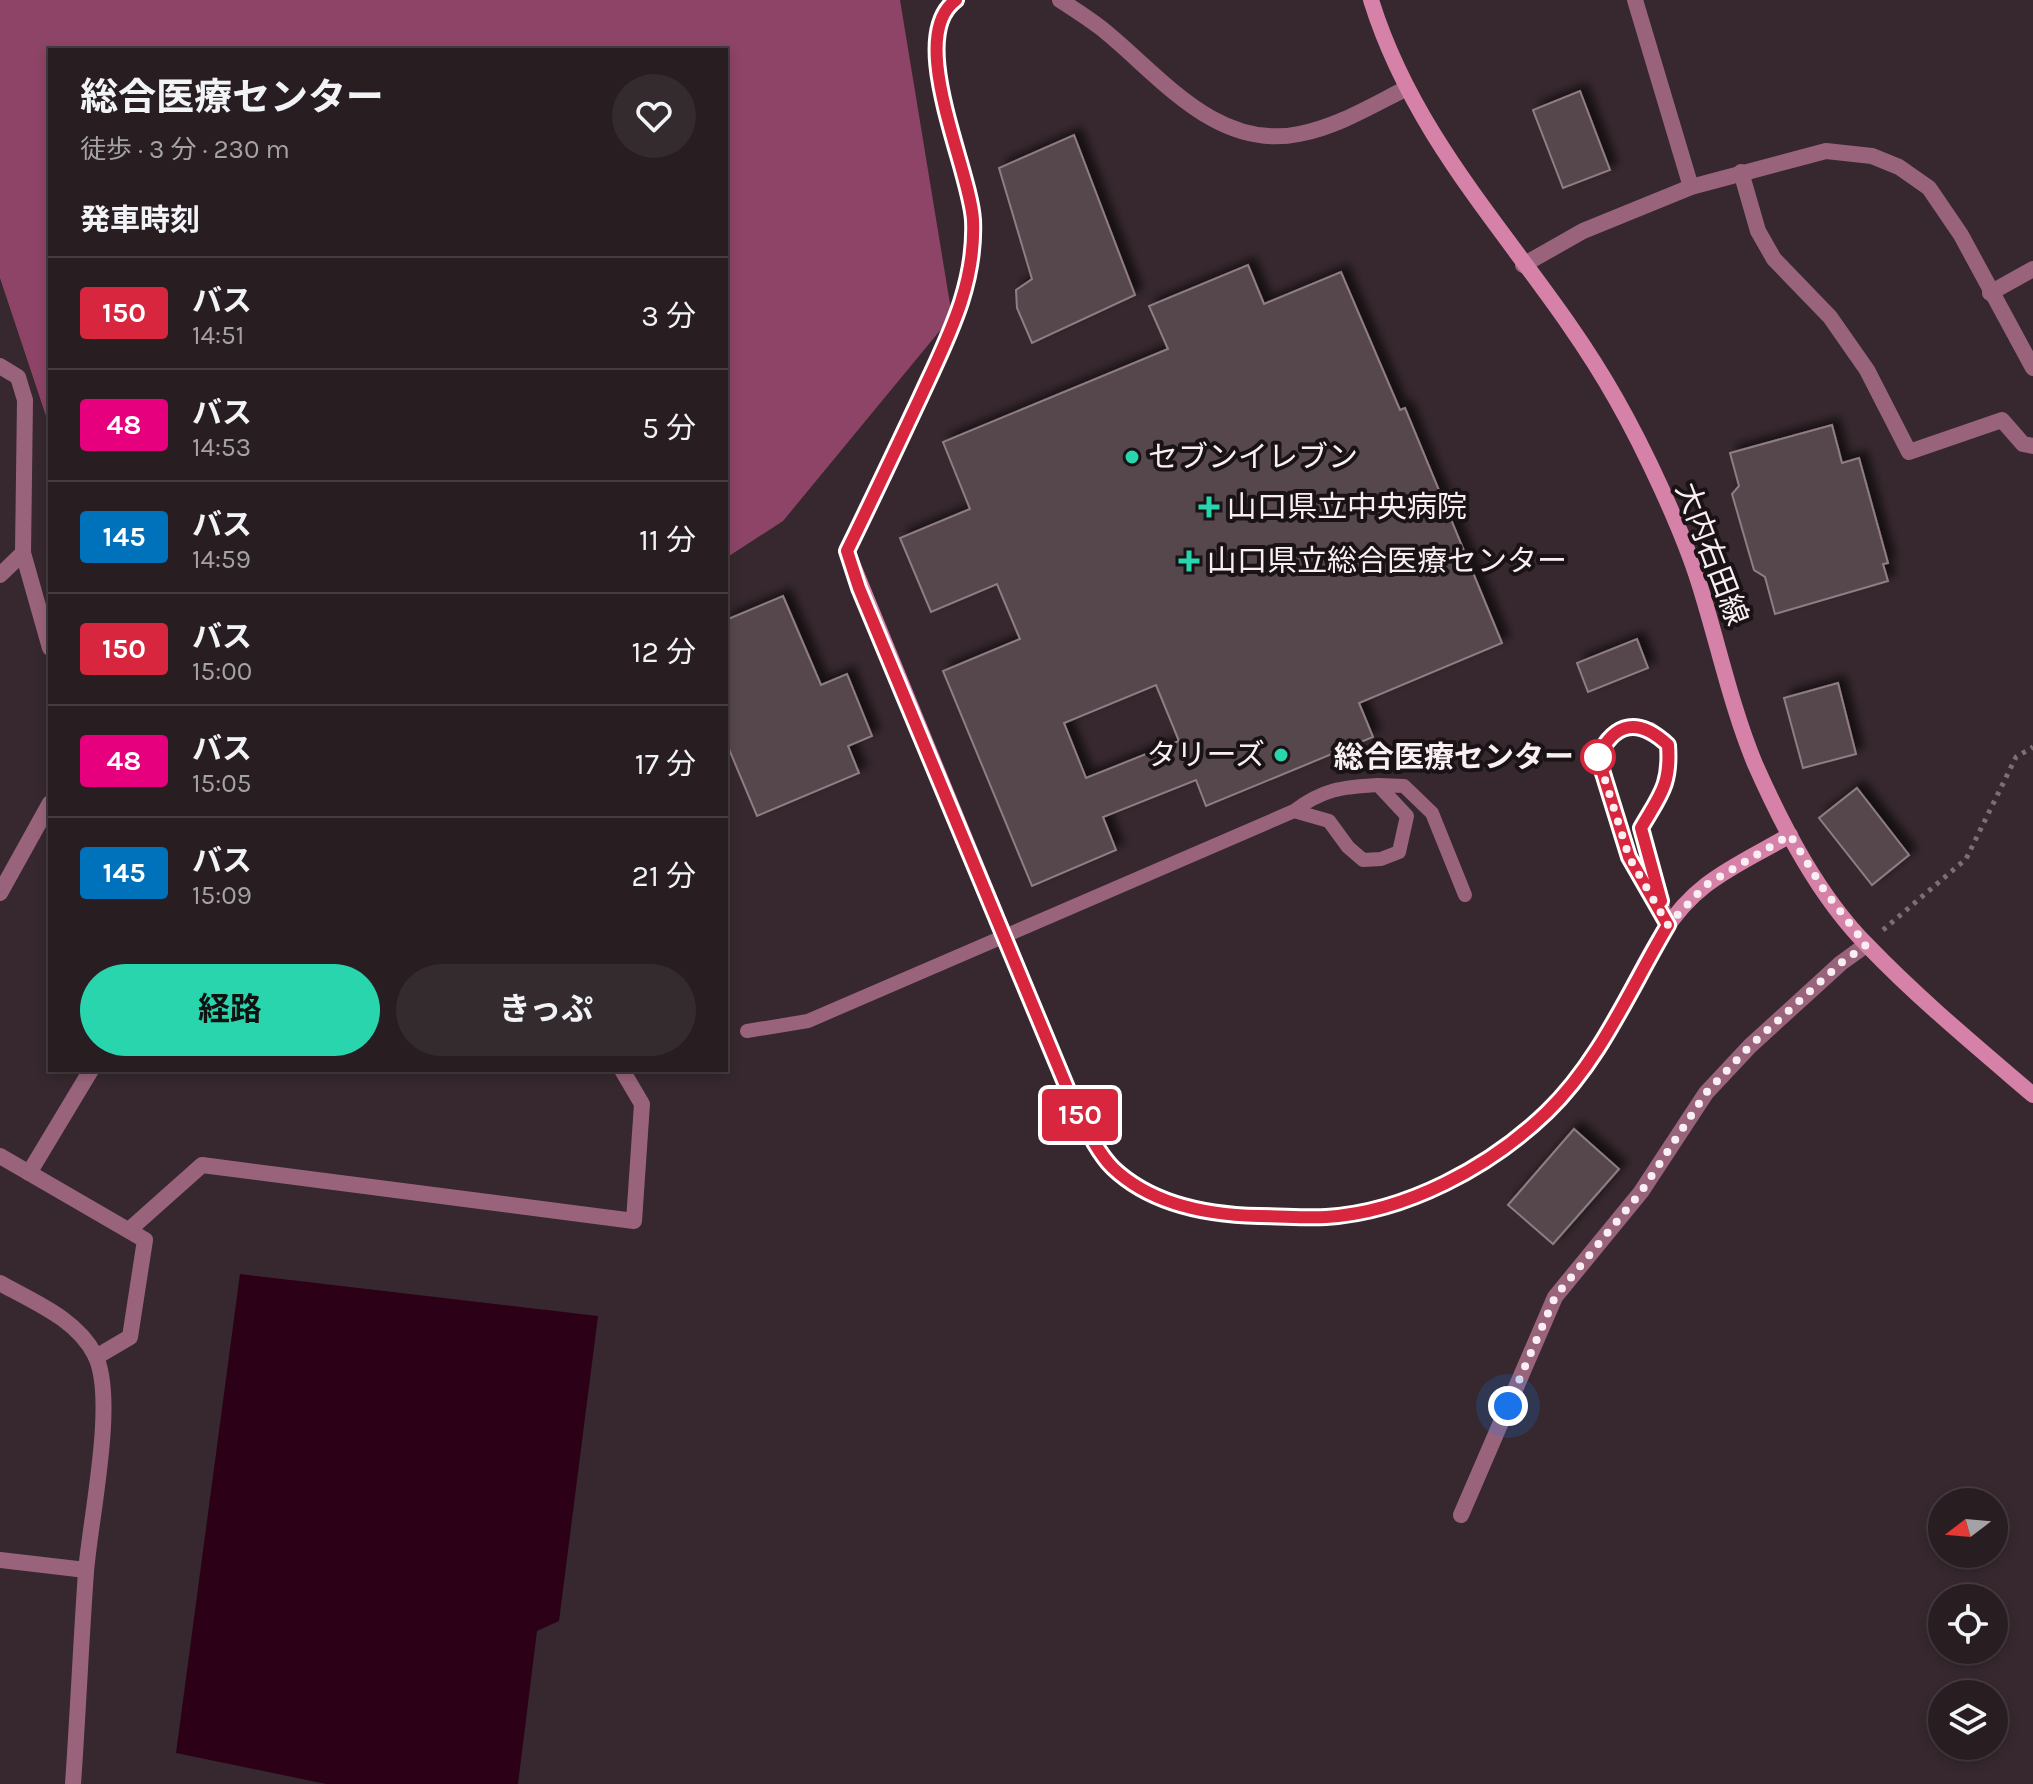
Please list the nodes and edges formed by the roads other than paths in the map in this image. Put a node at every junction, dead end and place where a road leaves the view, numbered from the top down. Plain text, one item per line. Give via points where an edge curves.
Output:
1 (956, 0) edge
2 (1060, 0) edge
3 (1371, 0) edge
4 (1635, 0) edge
5 (1407, 88) junction
6 (1741, 172) junction
7 (1691, 187) junction
8 (1523, 265) junction
9 (2033, 269) edge
10 (1990, 293) junction
11 (0, 366) edge
12 (2033, 368) edge
13 (2033, 446) edge
14 (23, 553) junction
15 (0, 575) edge
16 (48, 641) edge
17 (1378, 785) junction
18 (48, 807) edge
19 (1294, 811) junction
20 (1790, 835) junction
21 (0, 893) edge
22 (1465, 895) dead end
23 (1668, 925) junction
24 (1005, 937) junction
25 (1866, 945) junction
26 (747, 1031) dead end
27 (90, 1072) edge
28 (623, 1072) edge
29 (2033, 1095) edge
30 (0, 1156) edge
31 (29, 1173) junction
32 (129, 1230) junction
33 (0, 1283) edge
34 (96, 1357) junction
35 (1461, 1515) dead end
36 (0, 1560) edge
37 (86, 1570) junction
38 (73, 1784) edge

1 - 24 street via 939,26 936,53 946,111 966,174 972,257 961,309 847,551
2 - 5 street via 1099,26 1193,108 1225,127 1259,137 1299,134
3 - 5 street, 大内右田線
4 - 7 street
5 - 8 street, 大内右田線 via 1454,171
6 - 7 street
6 - 10 street via 1826,151 1872,156 1899,167 1929,188 1961,235
6 - 13 street via 1758,231 1774,259 1830,317 1867,370 1909,452 2002,420 2023,444
7 - 8 street via 1583,231
8 - 20 street, 大内右田線 via 1617,399 1657,484 1698,579 1755,762
9 - 10 street
10 - 12 street
11 - 14 street via 18,377 25,400
14 - 15 street
14 - 16 street
17 - 19 lane via 1315,794
17 - 19 lane via 1407,816 1399,852 1381,859 1363,860 1329,821
17 - 22 lane via 1404,786 1432,813
18 - 21 street
19 - 24 lane
20 - 23 street via 1706,885
20 - 25 street, 大内右田線
23 - 23 lane via 1629,857 1598,757 1606,739 1627,727 1651,729 1668,745 1665,789 1641,828
23 - 24 street via 1594,1056 1519,1137 1429,1191 1327,1217 1191,1209 1146,1191 1113,1167 1070,1095
24 - 26 lane via 808,1021
25 - 29 street, 大内右田線
25 - 35 street via 1750,1046 1706,1093 1641,1192 1555,1297
27 - 31 street
28 - 32 street via 642,1104 634,1221 202,1165
30 - 31 street
31 - 32 street
32 - 34 street via 145,1240 130,1337
33 - 34 street via 63,1319
34 - 37 street via 105,1389
36 - 37 street
37 - 38 street

